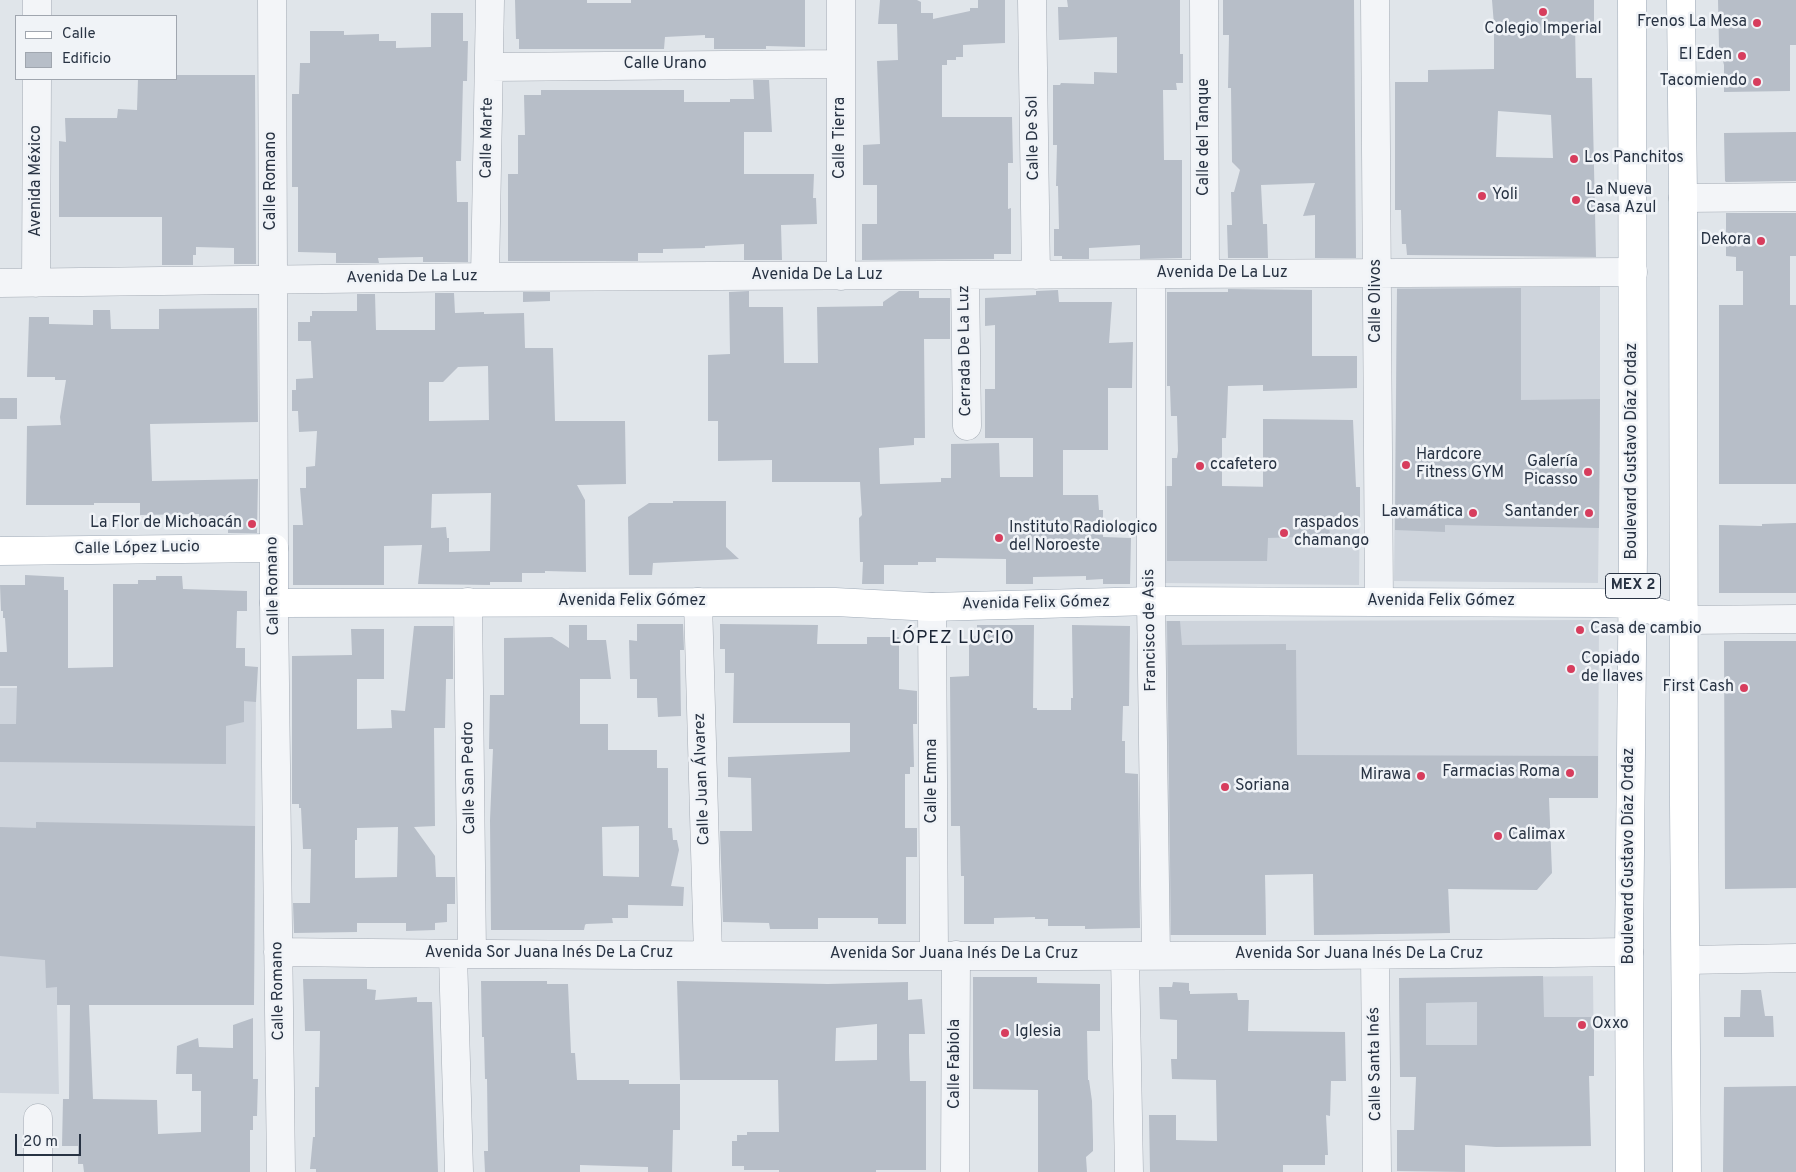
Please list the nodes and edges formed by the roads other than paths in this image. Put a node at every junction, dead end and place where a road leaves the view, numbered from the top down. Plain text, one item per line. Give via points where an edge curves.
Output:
1 (37, 0) edge
2 (272, 0) edge
3 (490, 0) edge
4 (841, 0) edge
5 (1032, 0) edge
6 (1204, 0) edge
7 (1375, 0) edge
8 (1632, 0) edge
9 (1681, 0) edge
10 (37, 15) edge
11 (841, 64) junction
12 (490, 67) junction
13 (37, 80) edge
14 (1796, 197) edge
15 (1683, 198) junction
16 (1633, 272) junction
17 (1205, 274) junction
18 (1377, 274) junction
19 (965, 275) junction
20 (1036, 275) junction
21 (1151, 275) junction
22 (841, 276) junction
23 (485, 277) junction
24 (272, 280) junction
25 (0, 283) edge
26 (36, 283) junction
27 (967, 426) dead end
28 (274, 548) junction
29 (0, 551) edge
30 (1151, 601) junction
31 (1379, 601) junction
32 (274, 602) junction
33 (468, 602) junction
34 (698, 602) junction
35 (1632, 604) junction
36 (932, 607) junction
37 (1796, 619) edge
38 (1683, 620) junction
39 (278, 952) junction
40 (1629, 952) junction
41 (463, 954) junction
42 (708, 955) junction
43 (945, 955) junction
44 (1156, 955) junction
45 (1375, 955) junction
46 (1125, 956) junction
47 (1796, 958) edge
48 (1686, 960) junction
49 (38, 1118) dead end
50 (38, 1172) edge
51 (281, 1172) edge
52 (459, 1172) edge
53 (955, 1172) edge
54 (1129, 1172) edge
55 (1377, 1172) edge
56 (1630, 1172) edge
57 (1688, 1172) edge

1 - 10 street
2 - 24 street, Calle Romano
3 - 12 street, Calle Marte
4 - 11 street, Calle Tierra
5 - 20 street, Calle De Sol
6 - 17 street, Calle del Tanque
7 - 18 street, Calle Olivos
8 - 16 main road, Boulevard Gustavo Díaz Ordaz / MEX 2
9 - 15 main road, MEX 2
11 - 12 street, Calle Urano
11 - 22 street, Calle Tierra
12 - 23 street, Calle Marte
13 - 26 street, Avenida México
14 - 15 street
15 - 38 main road, MEX 2
16 - 18 street, Avenida De La Luz
16 - 35 main road, Boulevard Gustavo Díaz Ordaz / MEX 2
17 - 18 street, Avenida De La Luz
17 - 21 street, Avenida De La Luz
18 - 31 street, Calle Olivos
19 - 20 street, Avenida De La Luz
19 - 22 street, Avenida De La Luz
19 - 27 street, Cerrada De La Luz
20 - 21 street, Avenida De La Luz
21 - 30 street, Francisco de Asis
22 - 23 street, Avenida De La Luz
23 - 24 street, Avenida De La Luz
24 - 26 street, Avenida De La Luz
24 - 28 street, Calle Romano
25 - 26 street, Avenida De La Luz
28 - 29 main road, Calle López Lucio
28 - 32 main road, Calle Romano
30 - 31 main road, Avenida Felix Gómez
30 - 36 main road, Avenida Felix Gómez
30 - 44 street, Francisco de Asis
31 - 35 main road, Avenida Felix Gómez
32 - 33 main road, Avenida Felix Gómez
32 - 39 street, Calle Romano
33 - 34 main road, Avenida Felix Gómez
33 - 41 street, Calle San Pedro
34 - 36 main road, Avenida Felix Gómez via 836,602
34 - 42 street, Calle Juan Álvarez
35 - 38 main road, Avenida Felix Gómez
35 - 40 main road, Boulevard Gustavo Díaz Ordaz / MEX 2
36 - 43 street, Calle Emma
37 - 38 street, Avenida Felix Gómez
38 - 48 main road, MEX 2
39 - 41 street, Avenida Sor Juana Inés De La Cruz
39 - 51 street, Calle Romano
40 - 45 street, Avenida Sor Juana Inés De La Cruz
40 - 56 main road, Boulevard Gustavo Díaz Ordaz / MEX 2
41 - 42 street, Avenida Sor Juana Inés De La Cruz
41 - 52 street, Calle San Pedro
42 - 43 street, Avenida Sor Juana Inés De La Cruz
43 - 46 street, Avenida Sor Juana Inés De La Cruz
43 - 53 street, Calle Fabiola
44 - 45 street, Avenida Sor Juana Inés De La Cruz
44 - 46 street, Avenida Sor Juana Inés De La Cruz
45 - 55 street, Calle Santa Inés
46 - 54 street
47 - 48 street
48 - 57 main road, MEX 2
49 - 50 street

